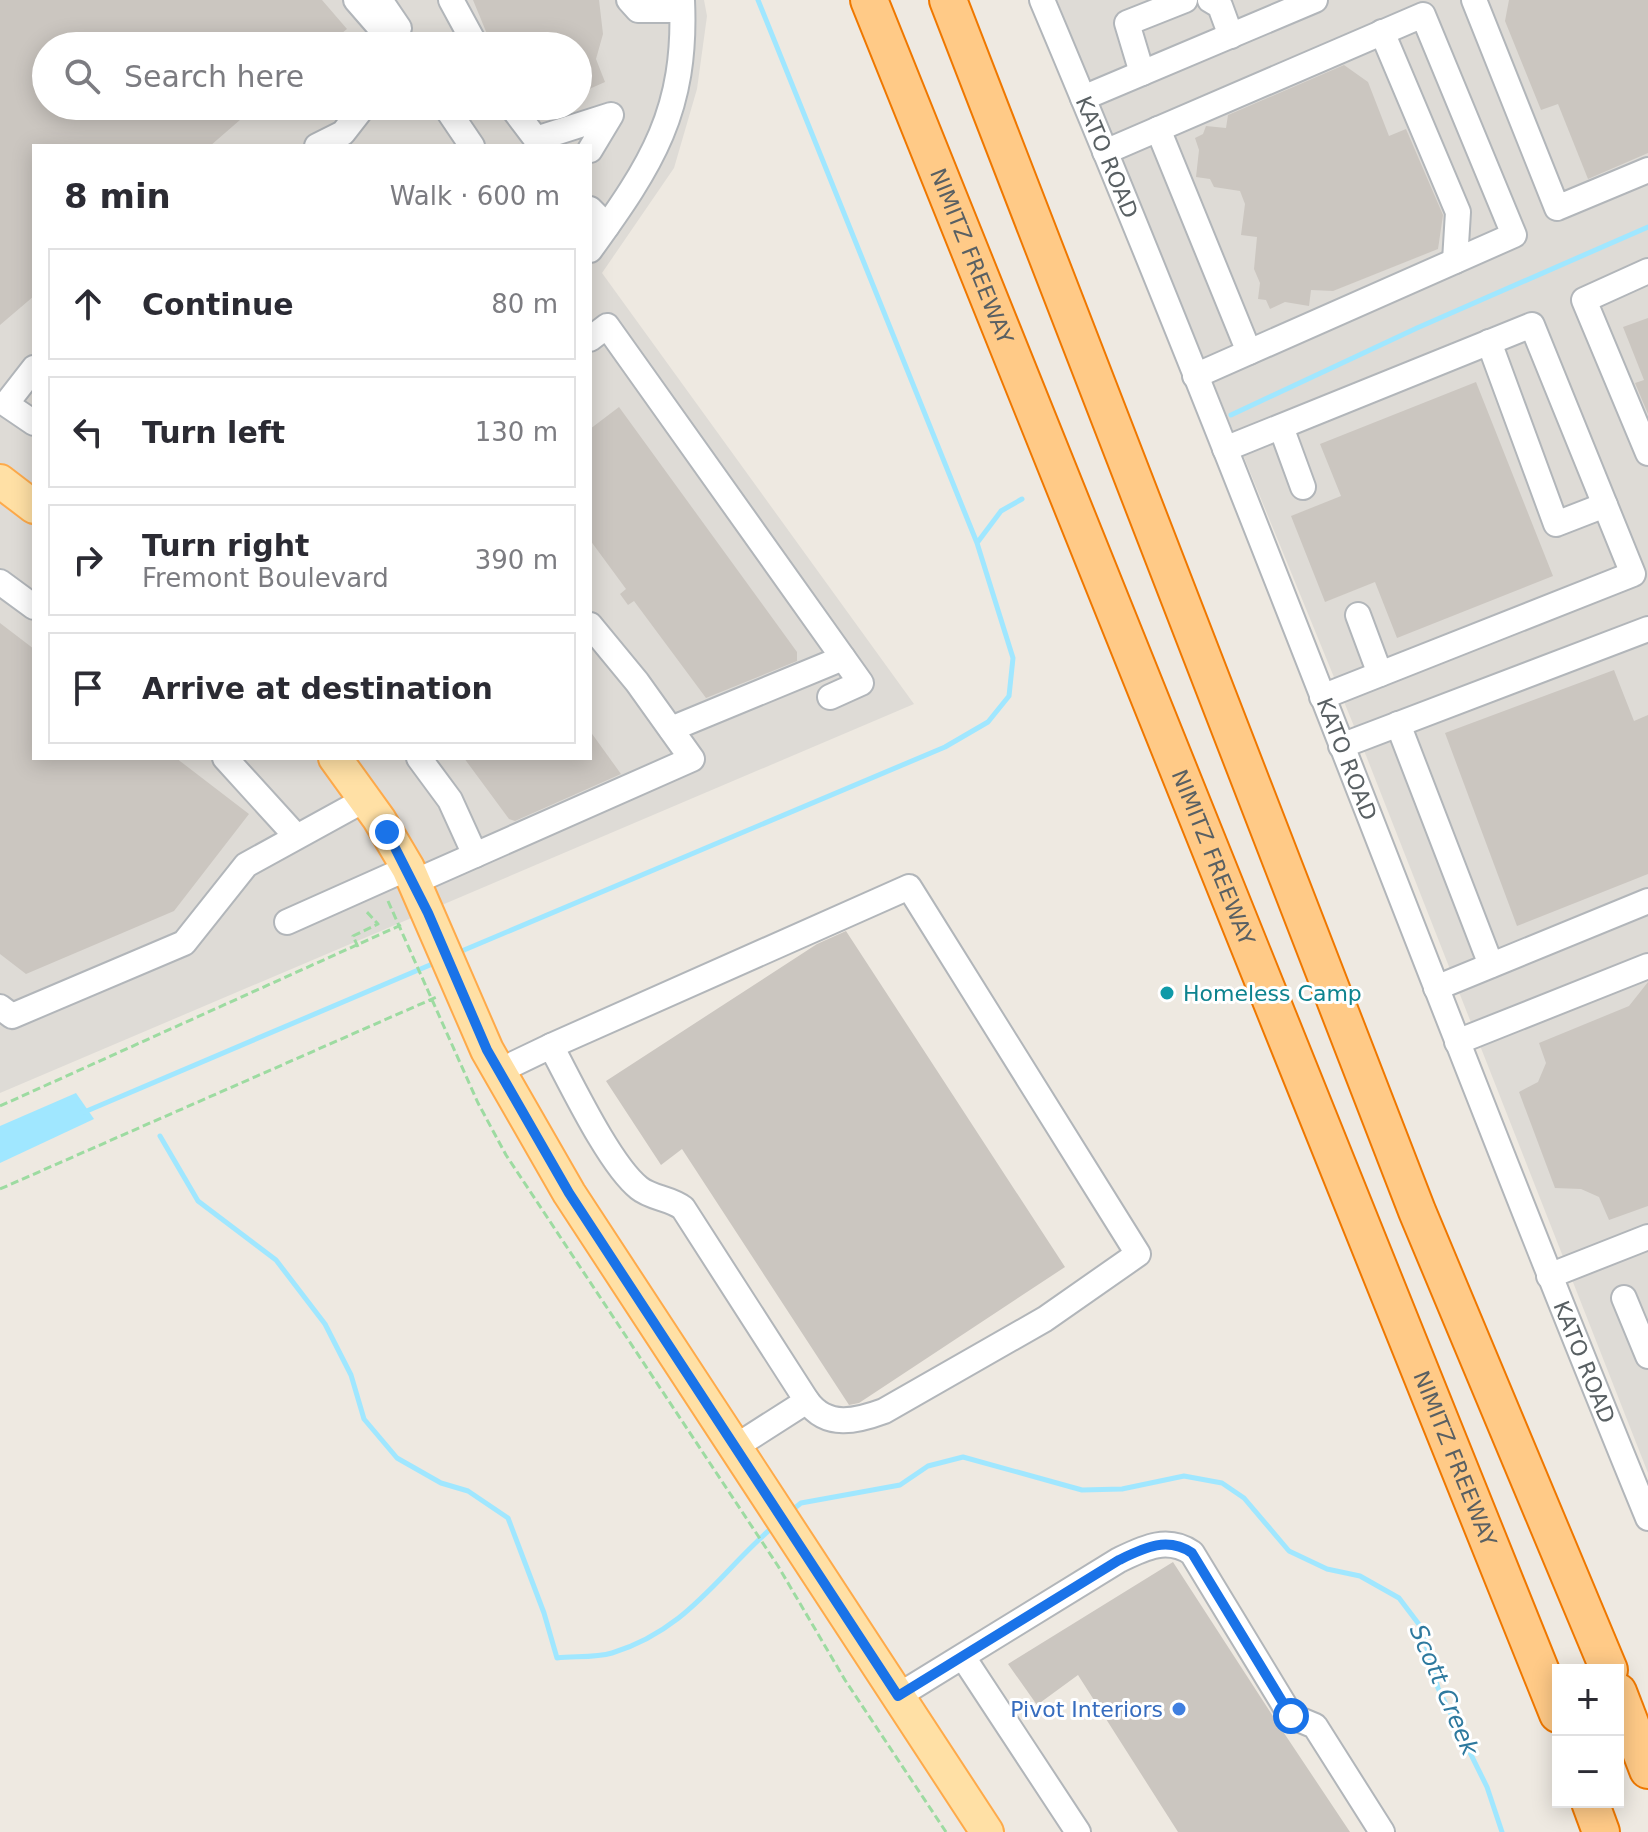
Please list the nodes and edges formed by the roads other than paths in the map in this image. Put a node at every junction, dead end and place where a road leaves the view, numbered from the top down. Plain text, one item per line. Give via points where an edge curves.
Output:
1 (356, 0) edge
2 (380, 0) edge
3 (451, 0) edge
4 (629, 0) edge
5 (869, 0) edge
6 (948, 0) edge
7 (1042, 0) edge
8 (1185, 0) edge
9 (1315, 0) edge
10 (1474, 0) edge
11 (1220, 2) edge
12 (682, 5) edge
13 (373, 32) edge
14 (394, 32) edge
15 (468, 32) edge
16 (1382, 32) junction
17 (1231, 36) junction
18 (1142, 73) junction
19 (1083, 98) junction
20 (353, 120) edge
21 (454, 120) edge
22 (522, 120) edge
23 (1158, 129) junction
24 (539, 143) edge
25 (321, 144) edge
26 (471, 144) edge
27 (592, 147) edge
28 (1105, 152) junction
29 (1648, 170) edge
30 (598, 218) edge
31 (592, 242) edge
32 (1455, 261) junction
33 (1648, 271) edge
34 (592, 337) edge
35 (1489, 342) junction
36 (1249, 352) junction
37 (32, 370) edge
38 (1195, 376) junction
39 (2, 405) edge
40 (32, 422) edge
41 (1281, 427) junction
42 (1225, 449) junction
43 (1648, 453) edge
44 (0, 481) edge
45 (1303, 487) dead end
46 (32, 505) edge
47 (1605, 505) junction
48 (0, 582) edge
49 (32, 606) edge
50 (1358, 615) dead end
51 (592, 628) edge
52 (1648, 629) edge
53 (843, 658) junction
54 (1380, 674) junction
55 (830, 697) dead end
56 (1322, 697) junction
57 (1398, 724) junction
58 (671, 729) junction
59 (1341, 746) junction
60 (227, 760) edge
61 (337, 760) edge
62 (420, 760) edge
63 (366, 799) junction
64 (296, 836) junction
65 (475, 855) junction
66 (410, 898) junction
67 (1648, 901) edge
68 (287, 922) dead end
69 (1491, 965) junction
70 (1648, 966) edge
71 (1436, 988) junction
72 (0, 1007) edge
73 (1457, 1042) junction
74 (551, 1046) junction
75 (499, 1071) junction
76 (1648, 1237) edge
77 (1549, 1276) junction
78 (1624, 1298) dead end
79 (1648, 1356) edge
80 (807, 1401) junction
81 (735, 1447) junction
82 (1648, 1518) edge
83 (963, 1657) junction
84 (1606, 1664) edge
85 (898, 1696) junction
86 (1552, 1699) edge
87 (1624, 1708) edge
88 (1648, 1770) edge
89 (1592, 1808) edge
90 (987, 1832) edge
91 (1078, 1832) edge
92 (1382, 1832) edge
93 (1601, 1832) edge

1 - 13 street
2 - 14 street via 399,28
3 - 15 street
4 - 12 street via 638,10
5 - 86 highway, NIMITZ FREEWAY
6 - 84 highway via 1417,1211
7 - 19 street, KATO ROAD
8 - 18 street via 1127,23
9 - 17 street
10 - 29 street via 1557,208
11 - 17 street
12 - 30 street via 680,67 663,136 625,203
16 - 23 street
16 - 32 street via 1458,212
16 - 32 street via 1423,15 1514,235
17 - 18 street
18 - 19 street
19 - 28 street, KATO ROAD
20 - 25 street via 343,133
21 - 26 street
22 - 24 street
23 - 28 street
23 - 36 street
24 - 27 street via 611,115
28 - 38 street, KATO ROAD
30 - 31 street
32 - 36 street
33 - 43 street via 1584,300
34 - 53 street via 607,326
35 - 41 street
35 - 47 street via 1532,325
35 - 47 street via 1556,524
36 - 38 street
37 - 39 street
38 - 42 street, KATO ROAD
39 - 40 street
41 - 42 street
41 - 45 street
42 - 56 street, KATO ROAD
44 - 46 main road
47 - 54 street via 1633,574
48 - 49 street
50 - 54 street
51 - 58 street
52 - 57 street
53 - 55 street via 861,683
53 - 58 street
54 - 56 street
56 - 59 street, KATO ROAD
57 - 59 street
57 - 69 street
58 - 65 street via 692,759
59 - 71 street, KATO ROAD
60 - 64 street
61 - 63 main road
62 - 65 street via 450,800
63 - 64 street
63 - 66 main road
64 - 72 street via 246,865 184,943 12,1016
65 - 66 street
66 - 68 street
66 - 75 main road via 446,993
67 - 69 street
69 - 71 street
70 - 73 street
71 - 73 street, KATO ROAD
73 - 77 street, KATO ROAD
74 - 75 street
74 - 80 street via 629,1178 647,1193 683,1208
74 - 80 street via 909,887 1138,1254 1045,1319 884,1411 840,1421 823,1416
75 - 81 main road via 569,1193
76 - 77 street
77 - 82 street, KATO ROAD
78 - 79 street
80 - 81 street
81 - 85 main road via 753,1503
83 - 85 street
83 - 91 street
83 - 92 street via 1119,1560 1149,1545 1178,1544 1192,1553 1291,1716 1315,1726
85 - 90 main road
87 - 88 highway
89 - 93 highway

